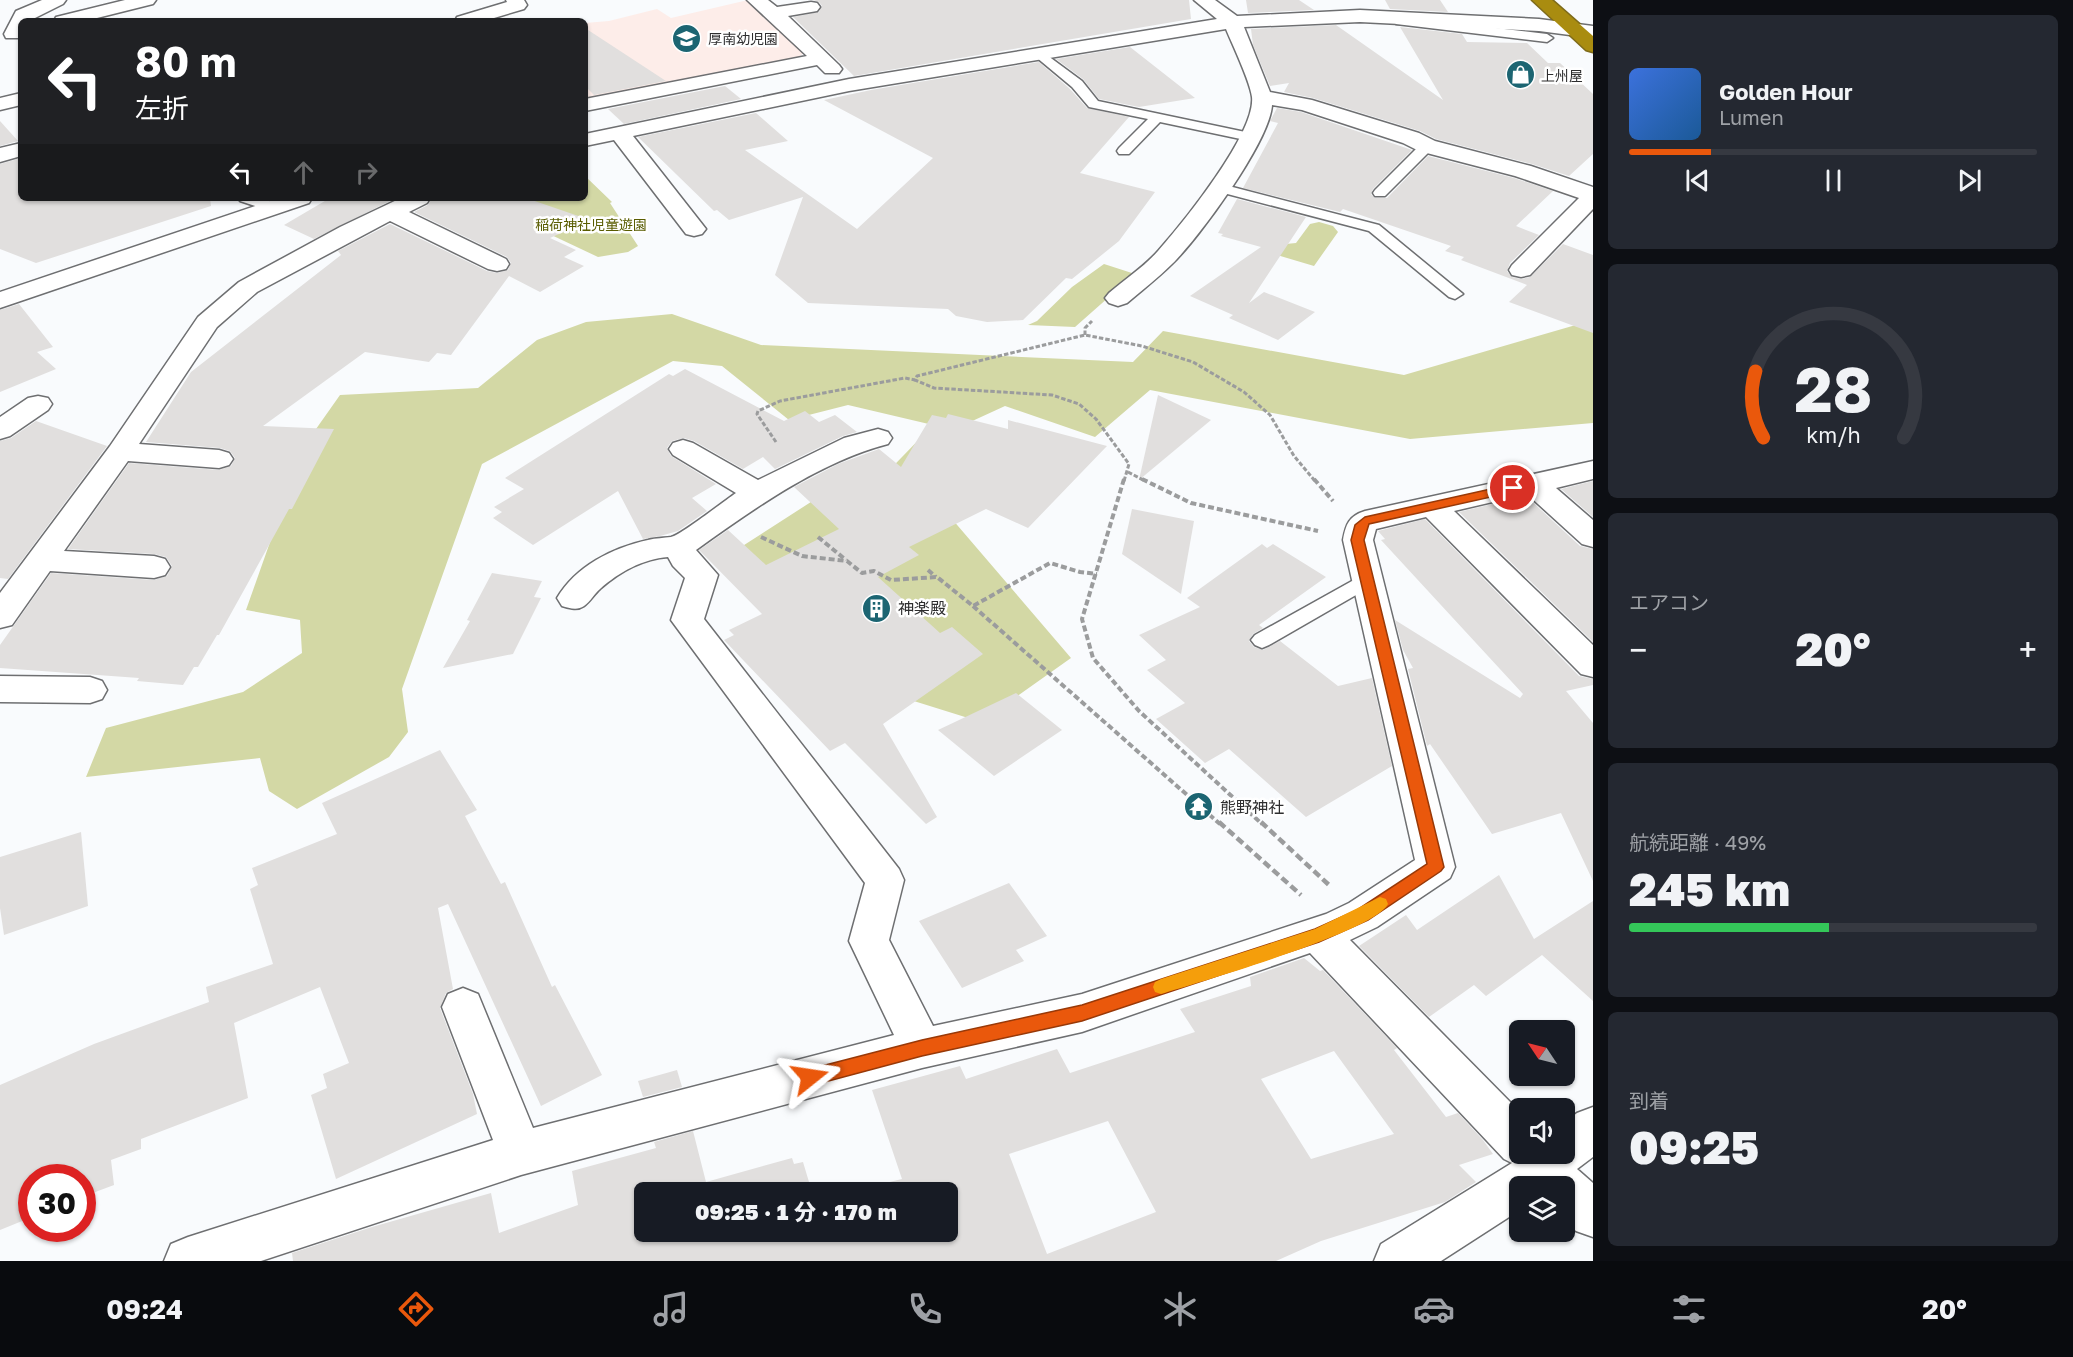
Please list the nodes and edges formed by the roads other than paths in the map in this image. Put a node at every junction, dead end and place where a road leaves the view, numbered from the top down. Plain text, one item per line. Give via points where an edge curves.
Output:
1 (57, 0) edge
2 (147, 0) edge
3 (515, 0) edge
4 (756, 0) edge
5 (1203, 0) edge
6 (1541, 0) edge
7 (125, 5) junction
8 (811, 7) dead end
9 (774, 13) junction
10 (1360, 16) junction
11 (22, 18) edge
12 (75, 18) edge
13 (141, 18) edge
14 (474, 18) edge
15 (1233, 22) junction
16 (1583, 30) edge
17 (1547, 38) dead end
18 (1593, 46) edge
19 (1040, 54) junction
20 (820, 59) junction
21 (849, 85) junction
22 (1262, 97) junction
23 (18, 100) edge
24 (0, 104) edge
25 (588, 104) edge
26 (1157, 118) junction
27 (619, 132) junction
28 (1250, 137) junction
29 (588, 139) edge
30 (1427, 146) junction
31 (18, 150) edge
32 (1124, 151) dead end
33 (0, 155) edge
34 (1221, 188) junction
35 (1380, 193) dead end
36 (1593, 196) edge
37 (253, 201) edge
38 (293, 201) edge
39 (412, 201) edge
40 (273, 208) junction
41 (389, 211) junction
42 (694, 229) dead end
43 (497, 264) dead end
44 (1534, 266) dead end
45 (1455, 294) dead end
46 (1118, 298) dead end
47 (0, 300) edge
48 (38, 404) dead end
49 (0, 430) edge
50 (878, 438) dead end
51 (683, 449) dead end
52 (120, 452) junction
53 (219, 459) dead end
54 (1593, 470) edge
55 (1533, 483) junction
56 (757, 492) junction
57 (1433, 507) junction
58 (1593, 537) edge
59 (679, 547) junction
60 (42, 560) junction
61 (154, 567) dead end
62 (1371, 588) junction
63 (573, 598) dead end
64 (0, 617) edge
65 (1262, 640) dead end
66 (1593, 665) edge
67 (0, 689) edge
68 (90, 690) dead end
69 (1340, 926) junction
70 (463, 1007) dead end
71 (922, 1048) junction
72 (1509, 1118) edge
73 (1593, 1128) edge
74 (1575, 1143) edge
75 (521, 1153) junction
76 (1549, 1164) edge
77 (1593, 1214) edge
78 (188, 1261) edge
79 (1398, 1261) edge

1 - 11 street
2 - 7 street
3 - 14 street via 518,5
4 - 9 street
5 - 15 street
6 - 16 highway
7 - 12 street
7 - 13 street
8 - 9 street
9 - 20 street
10 - 15 street
10 - 16 street via 1539,24
10 - 17 lane
15 - 19 street
15 - 22 street
16 - 18 highway
19 - 21 street
19 - 26 lane via 1077,84 1094,104
20 - 21 street
20 - 25 street
21 - 27 street
22 - 28 street
22 - 30 street via 1350,117
23 - 24 street
26 - 28 lane
26 - 32 lane
27 - 29 street
27 - 42 street
28 - 34 street
30 - 35 lane
30 - 36 street via 1502,165
31 - 33 street
34 - 45 lane via 1374,228
34 - 46 street via 1165,258
36 - 44 street
37 - 40 lane
38 - 40 street
39 - 41 street
40 - 47 street
41 - 43 street
41 - 52 street via 248,287 207,322
48 - 49 street
50 - 56 street via 854,444
51 - 56 street
52 - 53 street
52 - 60 street
54 - 55 street
55 - 57 street
55 - 58 street
56 - 59 street
57 - 62 street via 1365,521 1359,532
57 - 66 street
59 - 63 street via 658,547 627,557 582,585
59 - 71 street via 684,559 702,575 687,620 885,880 869,941
60 - 61 street
60 - 64 street
62 - 65 lane via 1352,588
62 - 69 street via 1436,867
67 - 68 street
69 - 71 street via 1082,1013
69 - 72 street
70 - 75 street
71 - 75 street
73 - 74 street
75 - 78 street
76 - 77 street
76 - 79 street

